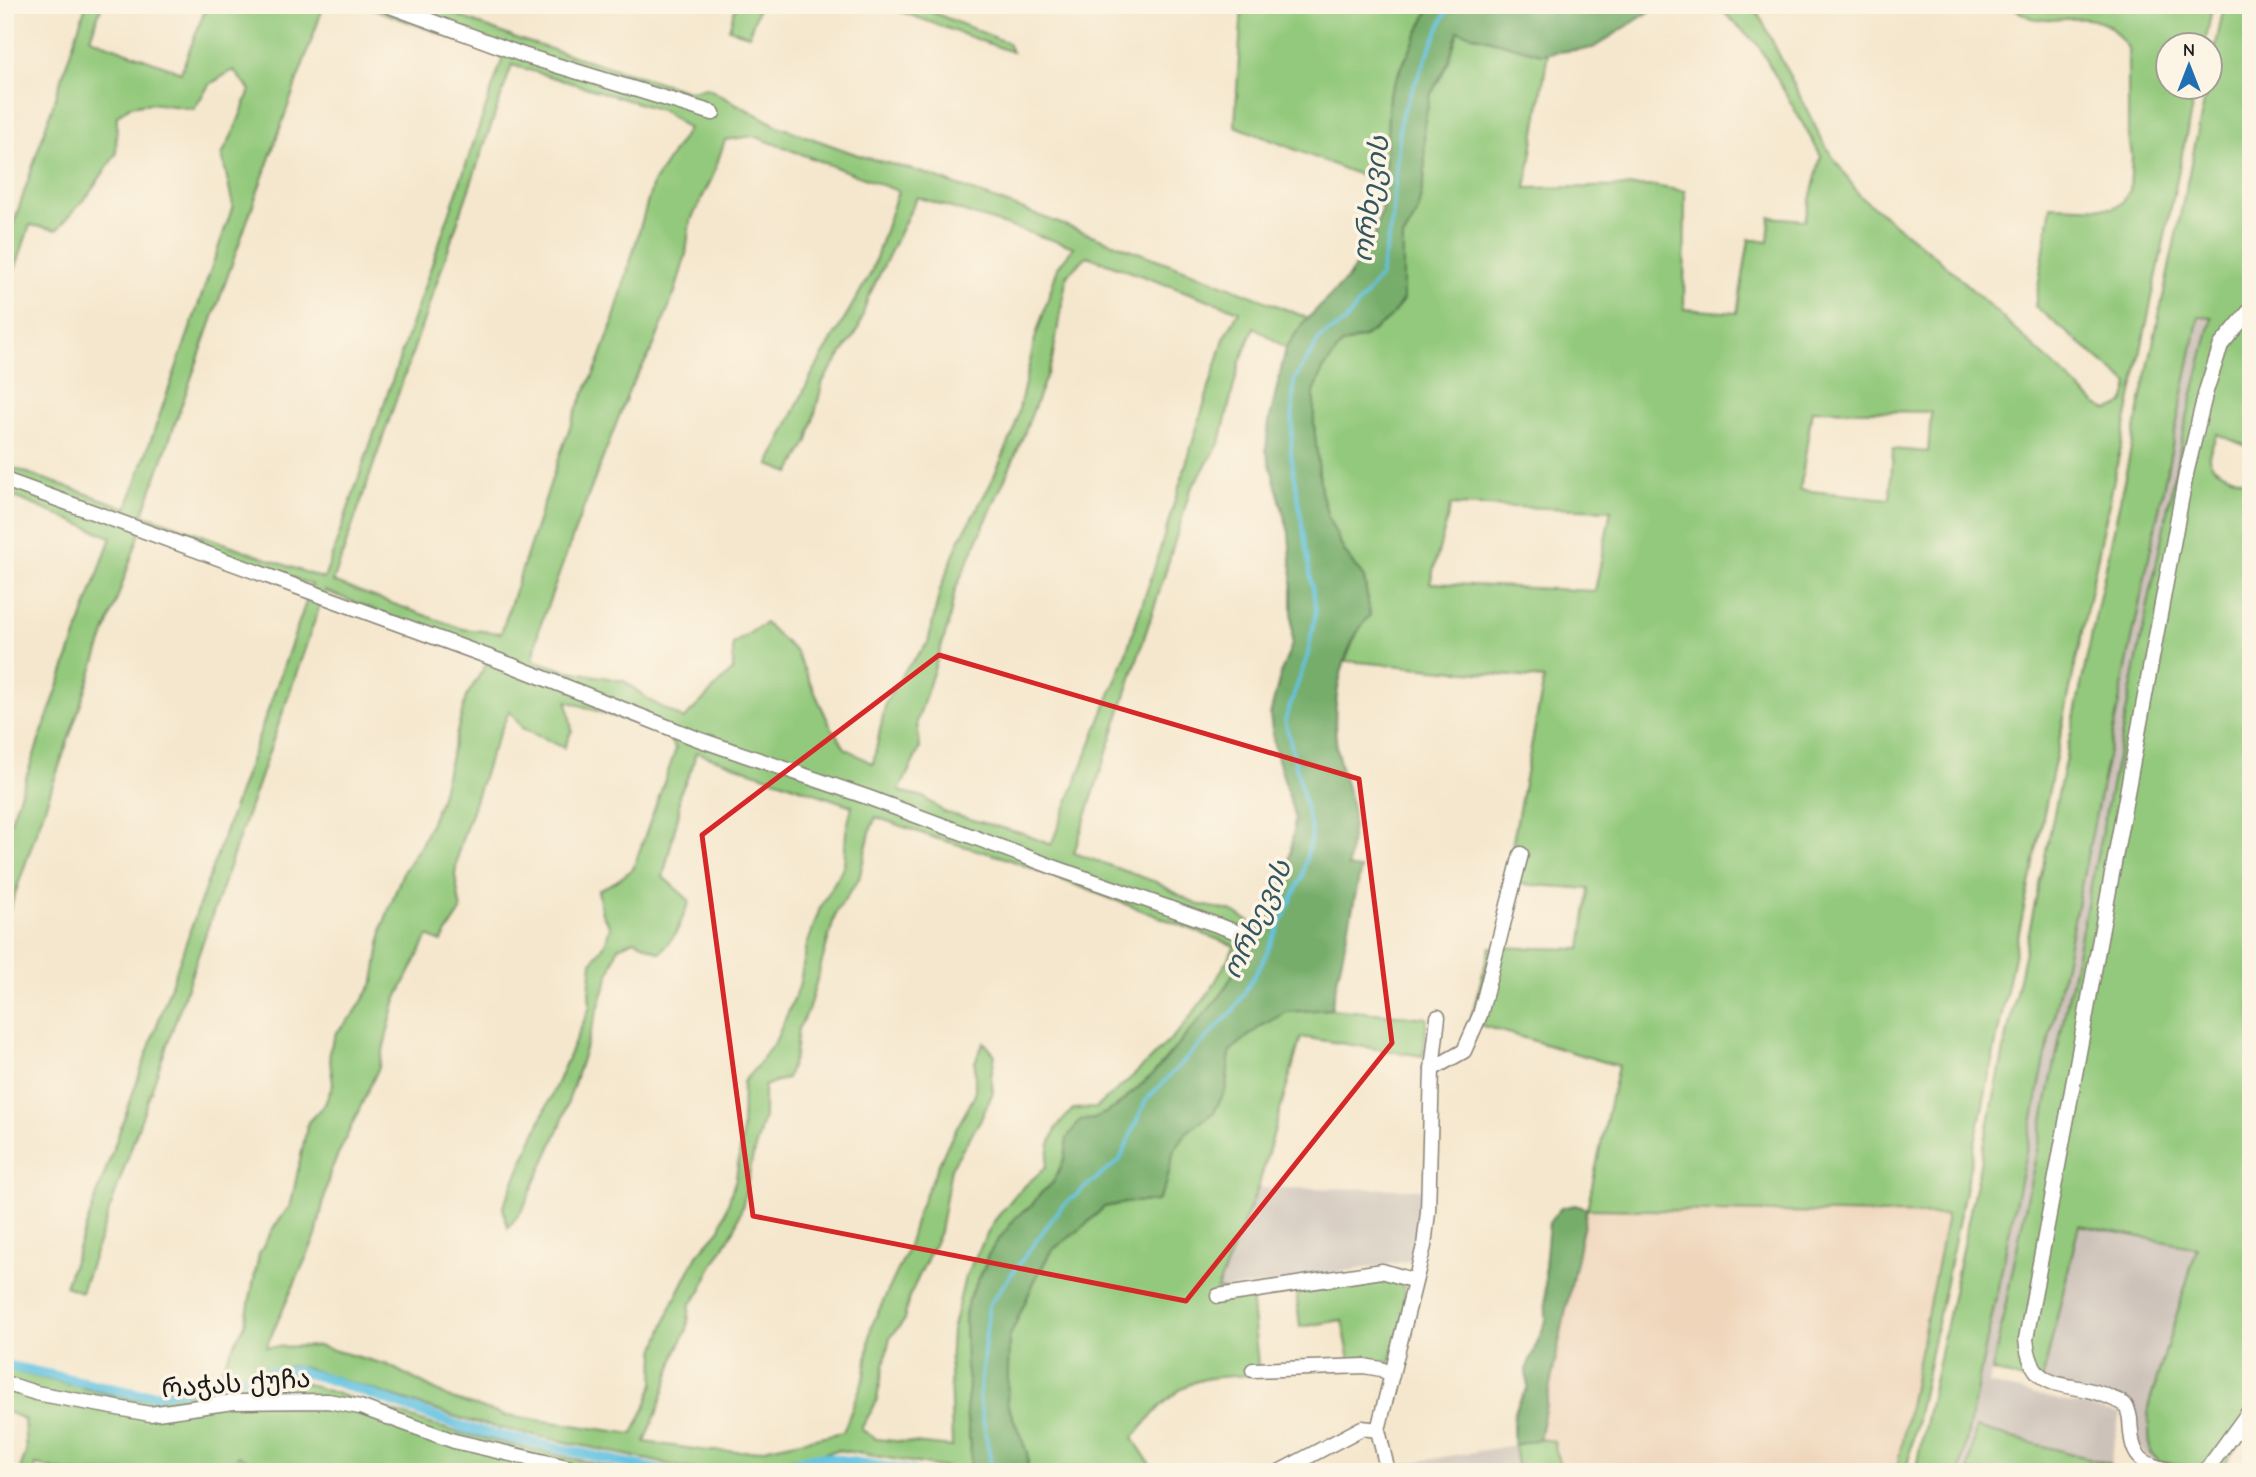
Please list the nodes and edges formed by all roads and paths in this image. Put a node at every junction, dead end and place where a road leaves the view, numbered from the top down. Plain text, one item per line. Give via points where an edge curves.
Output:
1 (387, 5) edge
2 (713, 113) dead end
3 (2251, 309) edge
4 (5, 480) edge
5 (1521, 854) dead end
6 (1248, 936) dead end
7 (1438, 1017) dead end
8 (1432, 1069) junction
9 (1415, 1281) junction
10 (1219, 1296) dead end
11 (1253, 1370) dead end
12 (1392, 1375) junction
13 (5, 1383) edge
14 (2251, 1409) edge
15 (1378, 1430) junction
16 (589, 1472) edge
17 (1279, 1472) edge
18 (1388, 1472) edge
19 (2176, 1472) edge
20 (2206, 1472) edge

1 - 2 street via 526,57
3 - 19 street via 2221,345 2186,474 2026,1339 2028,1357 2038,1374 2049,1382 2102,1394 2124,1405 2129,1412 2132,1448 2140,1460
4 - 6 street via 511,665 698,739
5 - 8 street via 1473,1032 1464,1051
7 - 8 street
8 - 9 street via 1428,1212
9 - 10 street via 1382,1271
9 - 12 street
11 - 12 street via 1364,1366
12 - 15 street
13 - 16 street, რაჭას ქუჩა via 150,1414 233,1402 328,1401 360,1407 454,1441
14 - 20 street
15 - 17 street via 1362,1427
15 - 18 street

